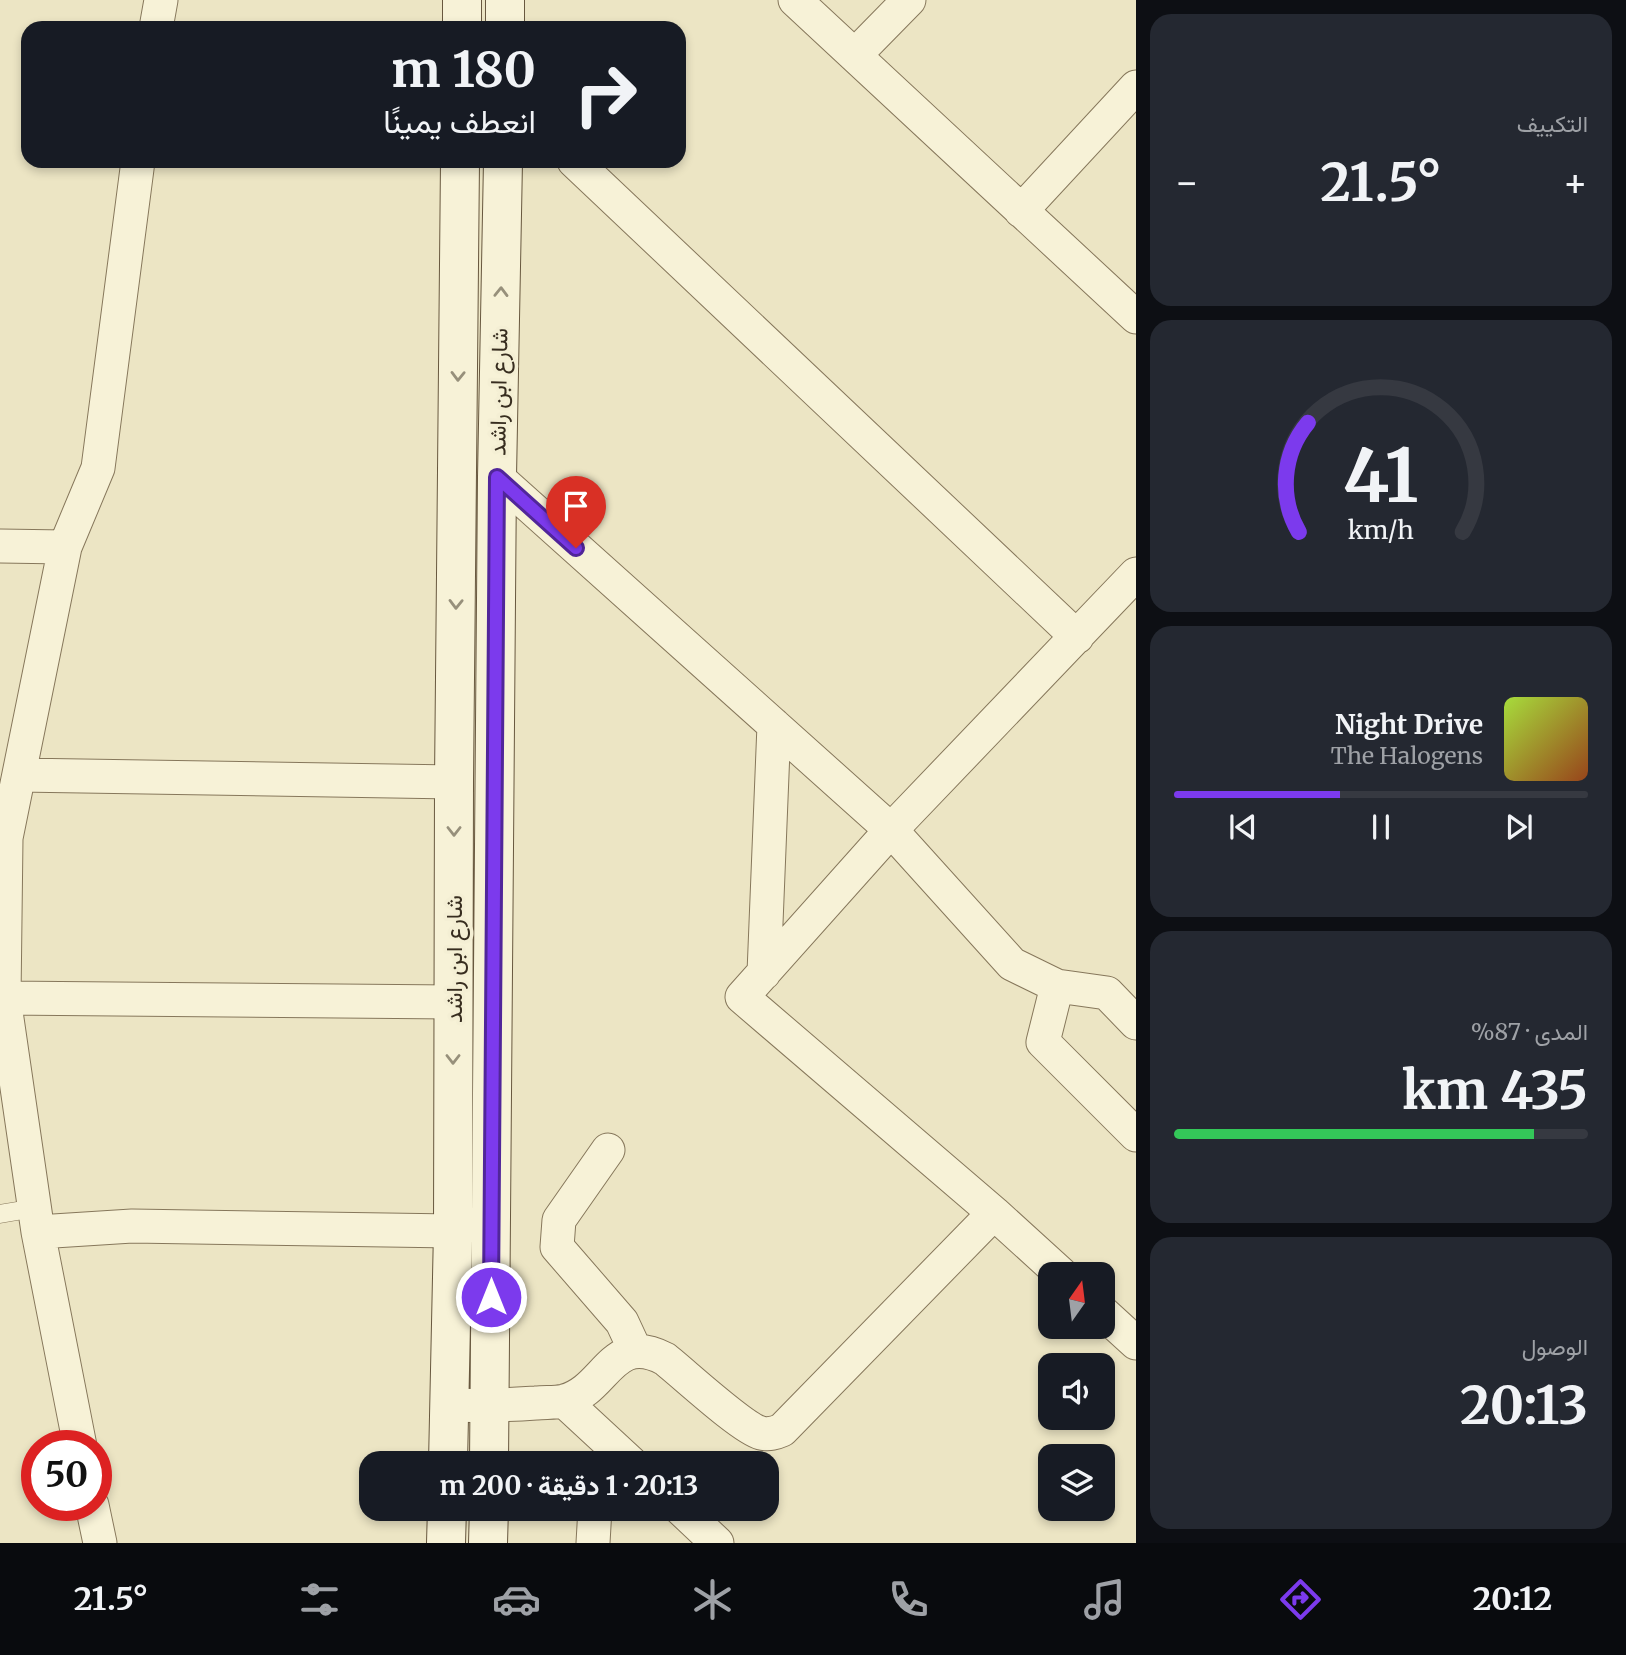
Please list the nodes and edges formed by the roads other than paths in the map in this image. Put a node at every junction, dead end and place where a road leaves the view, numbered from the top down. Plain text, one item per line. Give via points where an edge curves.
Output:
1 (161, 0) edge
2 (463, 0) edge
3 (505, 0) edge
4 (795, 0) edge
5 (909, 0) edge
6 (157, 21) edge
7 (462, 21) edge
8 (505, 21) edge
9 (856, 54) junction
10 (1136, 87) edge
11 (137, 168) edge
12 (460, 168) edge
13 (503, 168) edge
14 (581, 168) edge
15 (1021, 211) junction
16 (1136, 317) edge
17 (497, 477) junction
18 (0, 546) edge
19 (65, 547) junction
20 (1136, 574) edge
21 (1077, 638) junction
22 (455, 694) junction
23 (495, 696) junction
24 (774, 725) junction
25 (19, 775) junction
26 (454, 782) junction
27 (891, 830) junction
28 (3, 840) edge
29 (764, 973) junction
30 (1057, 986) junction
31 (2, 994) edge
32 (453, 1002) junction
33 (1136, 1023) edge
34 (1136, 1135) edge
35 (608, 1150) dead end
36 (993, 1213) junction
37 (0, 1214) edge
38 (36, 1220) junction
39 (453, 1231) junction
40 (1048, 1262) edge
41 (1115, 1324) edge
42 (1136, 1343) edge
43 (635, 1350) junction
44 (564, 1401) junction
45 (449, 1405) junction
46 (490, 1406) junction
47 (77, 1430) edge
48 (600, 1449) edge
49 (448, 1451) edge
50 (489, 1451) edge
51 (95, 1521) edge
52 (447, 1521) edge
53 (489, 1521) edge
54 (594, 1521) edge
55 (694, 1521) edge
56 (100, 1543) edge
57 (446, 1543) edge
58 (488, 1543) edge
59 (593, 1543) edge
60 (717, 1543) edge

1 - 6 street
2 - 7 main road
3 - 8 main road
4 - 9 street
5 - 9 street
9 - 15 street
10 - 15 street
11 - 19 street via 98,468
12 -> 22 main road, شارع ابن راشد
17 -> 13 main road, شارع ابن راشد
14 - 21 street
15 - 16 street
17 - 23 main road, شارع ابن راشد
17 - 24 street
18 - 19 street
19 - 25 street
20 - 21 street
21 - 27 street
22 - 23 main road
22 - 26 main road, شارع ابن راشد
23 - 46 main road, شارع ابن راشد
24 - 27 street
24 - 29 street
25 - 26 street
25 - 28 street
26 -> 32 main road, شارع ابن راشد
27 - 29 street
27 - 30 street via 1012,964
28 - 31 street
29 - 36 street via 742,997
30 - 33 street via 1107,993
30 - 34 street via 1043,1042
31 - 32 street
31 - 38 street
32 -> 39 main road, شارع ابن راشد
35 - 43 street via 559,1220 558,1247 622,1322
36 - 40 street
36 - 43 street via 782,1430 772,1434 744,1424 665,1359
37 - 38 lane
38 - 39 street
38 - 47 street
39 - 45 main road, شارع ابن راشد
41 - 42 street
43 - 44 street via 622,1355
44 - 46 street
44 - 48 street
45 - 46 street
45 - 49 main road, شارع ابن راشد
46 - 50 main road, شارع ابن راشد
51 - 56 street
52 - 57 main road
53 - 58 main road
54 - 59 street
55 - 60 street

